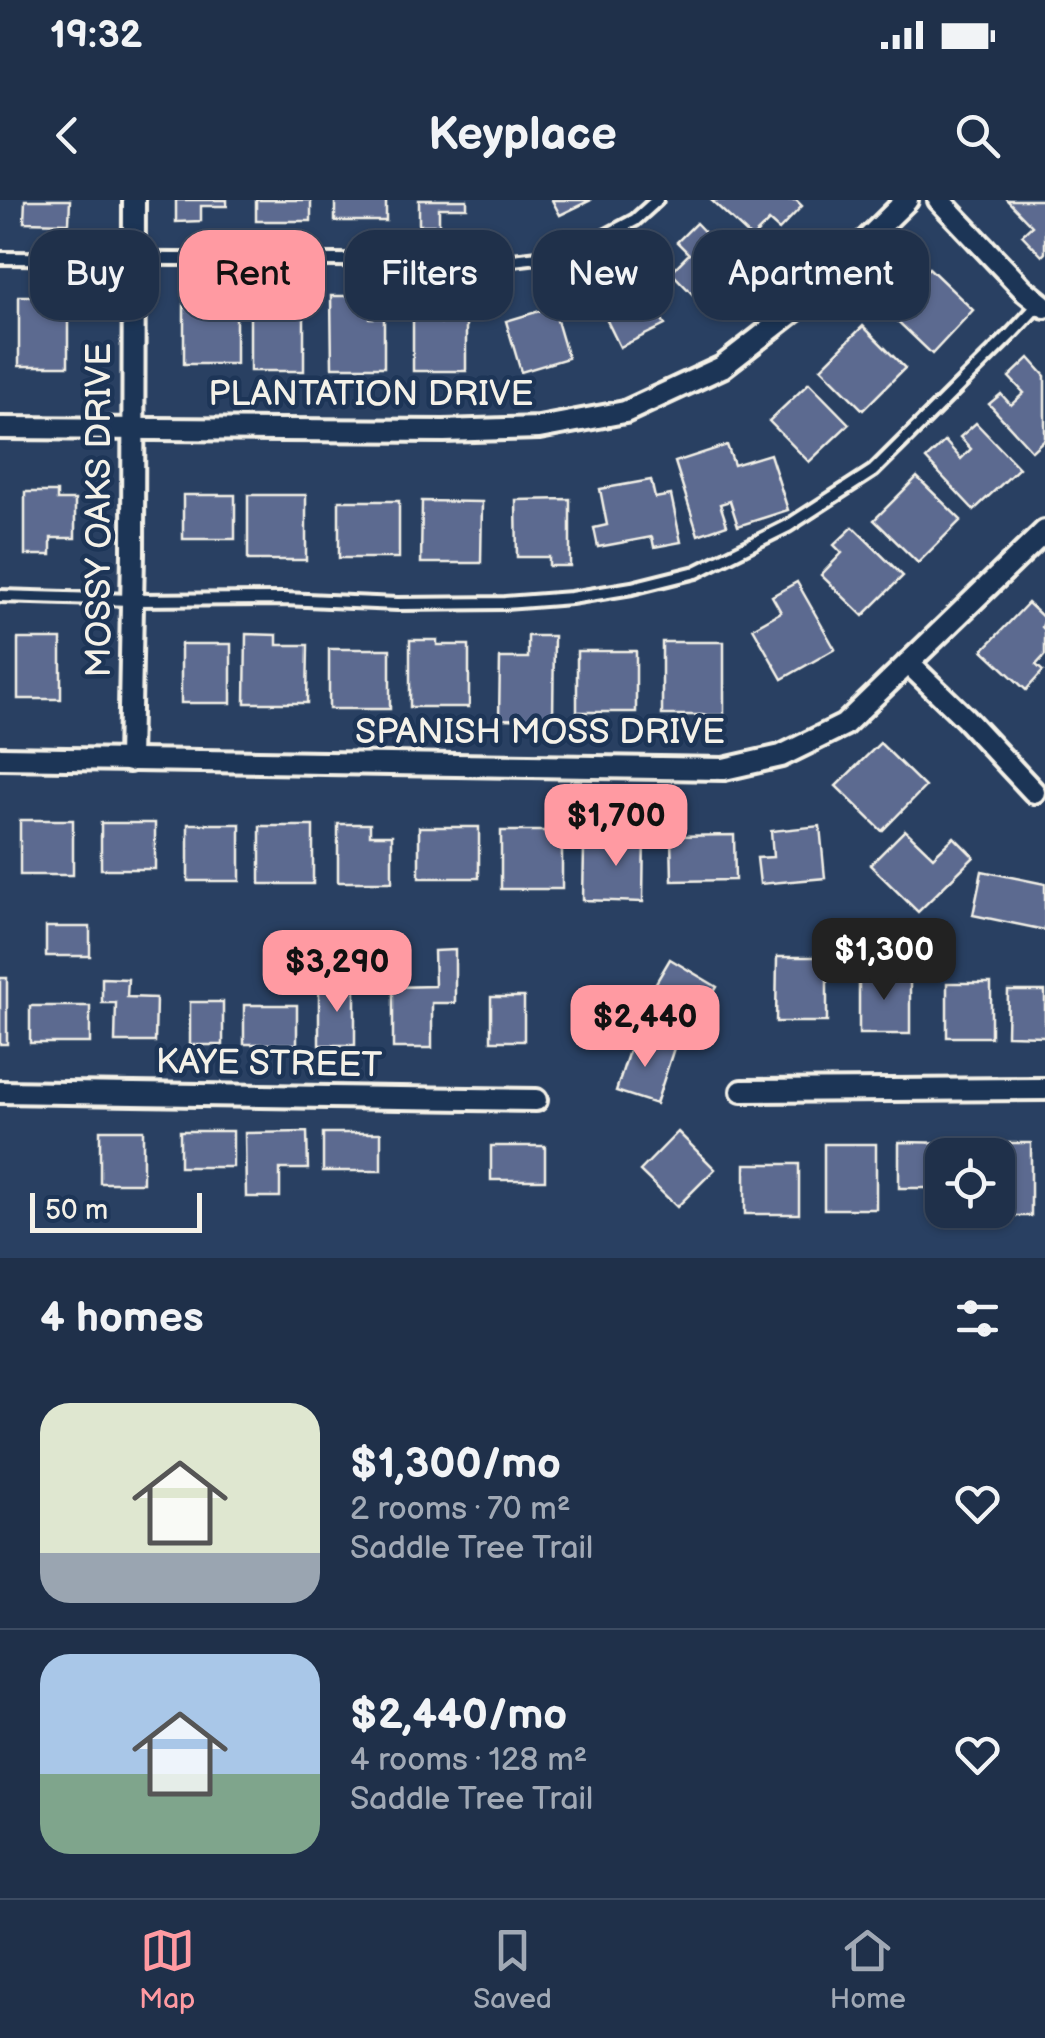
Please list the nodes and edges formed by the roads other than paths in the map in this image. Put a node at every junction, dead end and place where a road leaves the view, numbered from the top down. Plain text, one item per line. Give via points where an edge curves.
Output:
1 (134, 200) edge
2 (657, 200) edge
3 (907, 200) edge
4 (939, 200) edge
5 (133, 230) edge
6 (0, 258) edge
7 (30, 258) edge
8 (159, 259) edge
9 (1043, 303) edge
10 (133, 320) edge
11 (133, 427) junction
12 (0, 428) edge
13 (1045, 531) edge
14 (0, 596) edge
15 (132, 600) junction
16 (908, 663) junction
17 (0, 758) edge
18 (128, 761) junction
19 (1034, 792) dead end
20 (1045, 1088) edge
21 (742, 1091) dead end
22 (0, 1092) edge
23 (536, 1100) dead end

1 - 5 street, MOSSY OAKS DRIVE
2 - 8 lane via 573,252 504,261
3 - 11 street, PLANTATION DRIVE via 795,310 722,367 625,412 539,428 444,431
4 - 9 street
6 - 7 lane
9 - 15 lane via 872,471 788,526 696,572 632,588 505,604
10 - 11 street, MOSSY OAKS DRIVE
11 - 12 street, PLANTATION DRIVE
11 - 15 street, MOSSY OAKS DRIVE
13 - 16 street, SPANISH MOSS DRIVE
14 - 15 lane
15 - 18 street, MOSSY OAKS DRIVE
16 - 18 street, SPANISH MOSS DRIVE via 844,725 781,756 724,770
16 - 19 street
17 - 18 street, SPANISH MOSS DRIVE
20 - 21 street
22 - 23 street, KAYE STREET

